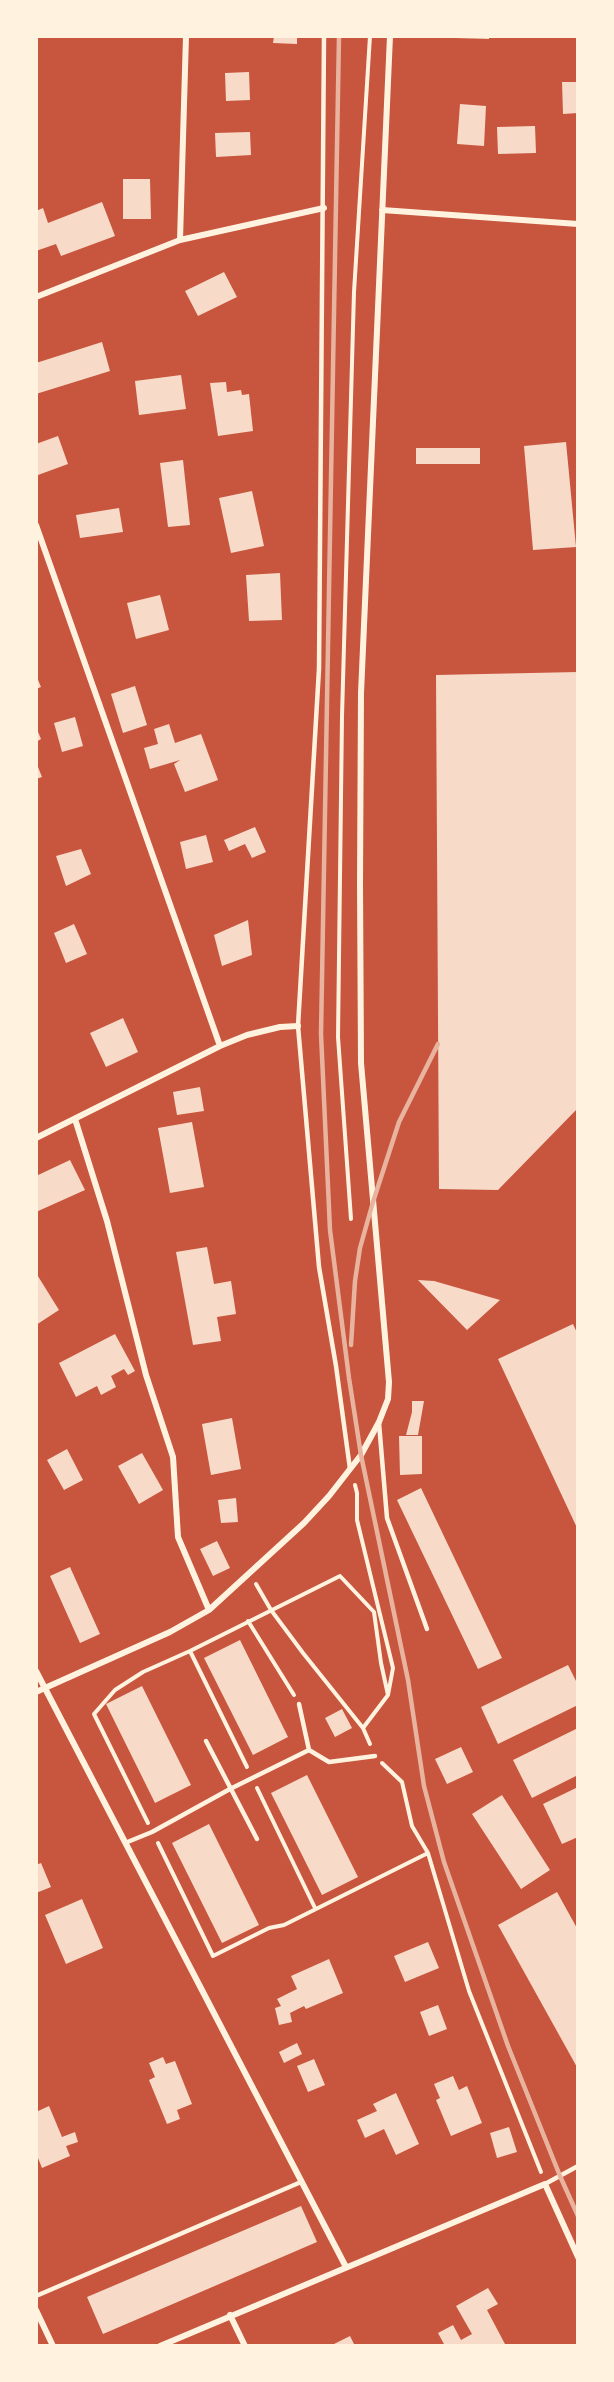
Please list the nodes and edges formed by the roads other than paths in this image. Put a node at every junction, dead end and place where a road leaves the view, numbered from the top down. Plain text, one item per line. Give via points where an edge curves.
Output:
1 (186, 36) edge
2 (324, 36) edge
3 (390, 36) edge
4 (324, 208) junction
5 (381, 210) junction
6 (578, 224) edge
7 (180, 240) junction
8 (36, 297) edge
9 (36, 525) edge
10 (298, 1026) junction
11 (220, 1046) junction
12 (75, 1119) junction
13 (36, 1138) edge
14 (379, 1422) junction
15 (350, 1470) junction
16 (209, 1610) junction
17 (427, 1629) dead end
18 (36, 1671) edge
19 (44, 1688) junction
20 (36, 1692) edge
21 (299, 1704) road end
22 (206, 1740) dead end
23 (309, 1750) junction
24 (375, 1756) road end
25 (230, 1789) junction
26 (257, 1839) dead end
27 (125, 1843) junction
28 (578, 2159) edge
29 (577, 2167) edge
30 (301, 2182) junction
31 (545, 2184) junction
32 (578, 2257) edge
33 (346, 2267) junction
34 (36, 2296) edge
35 (36, 2310) edge
36 (230, 2315) junction
37 (53, 2346) edge
38 (160, 2346) edge
39 (245, 2346) edge

1 - 7 street
2 - 4 lane
3 - 5 street
4 - 7 street
4 - 10 lane via 319,669
5 - 6 street
5 - 14 street via 361,693 360,884 360,1063 389,1382
7 - 8 street
9 - 11 street
10 - 11 street via 247,1035
10 - 15 lane via 319,1267
11 - 12 street
12 - 13 street
12 - 16 street via 107,1221 146,1375 173,1457 178,1537
14 - 15 street
14 - 17 lane via 387,1518
15 - 16 street via 304,1523
16 - 19 street via 170,1632
18 - 19 street
19 - 20 street
19 - 27 street
21 - 23 lane
22 - 25 lane
23 - 24 lane via 329,1762
23 - 25 lane
25 - 26 lane
25 - 27 lane
27 - 30 street
28 - 29 lane
29 - 31 lane
30 - 33 street
30 - 34 lane
31 - 32 street
31 - 33 street
33 - 36 street
35 - 37 street
36 - 38 street
36 - 39 street

